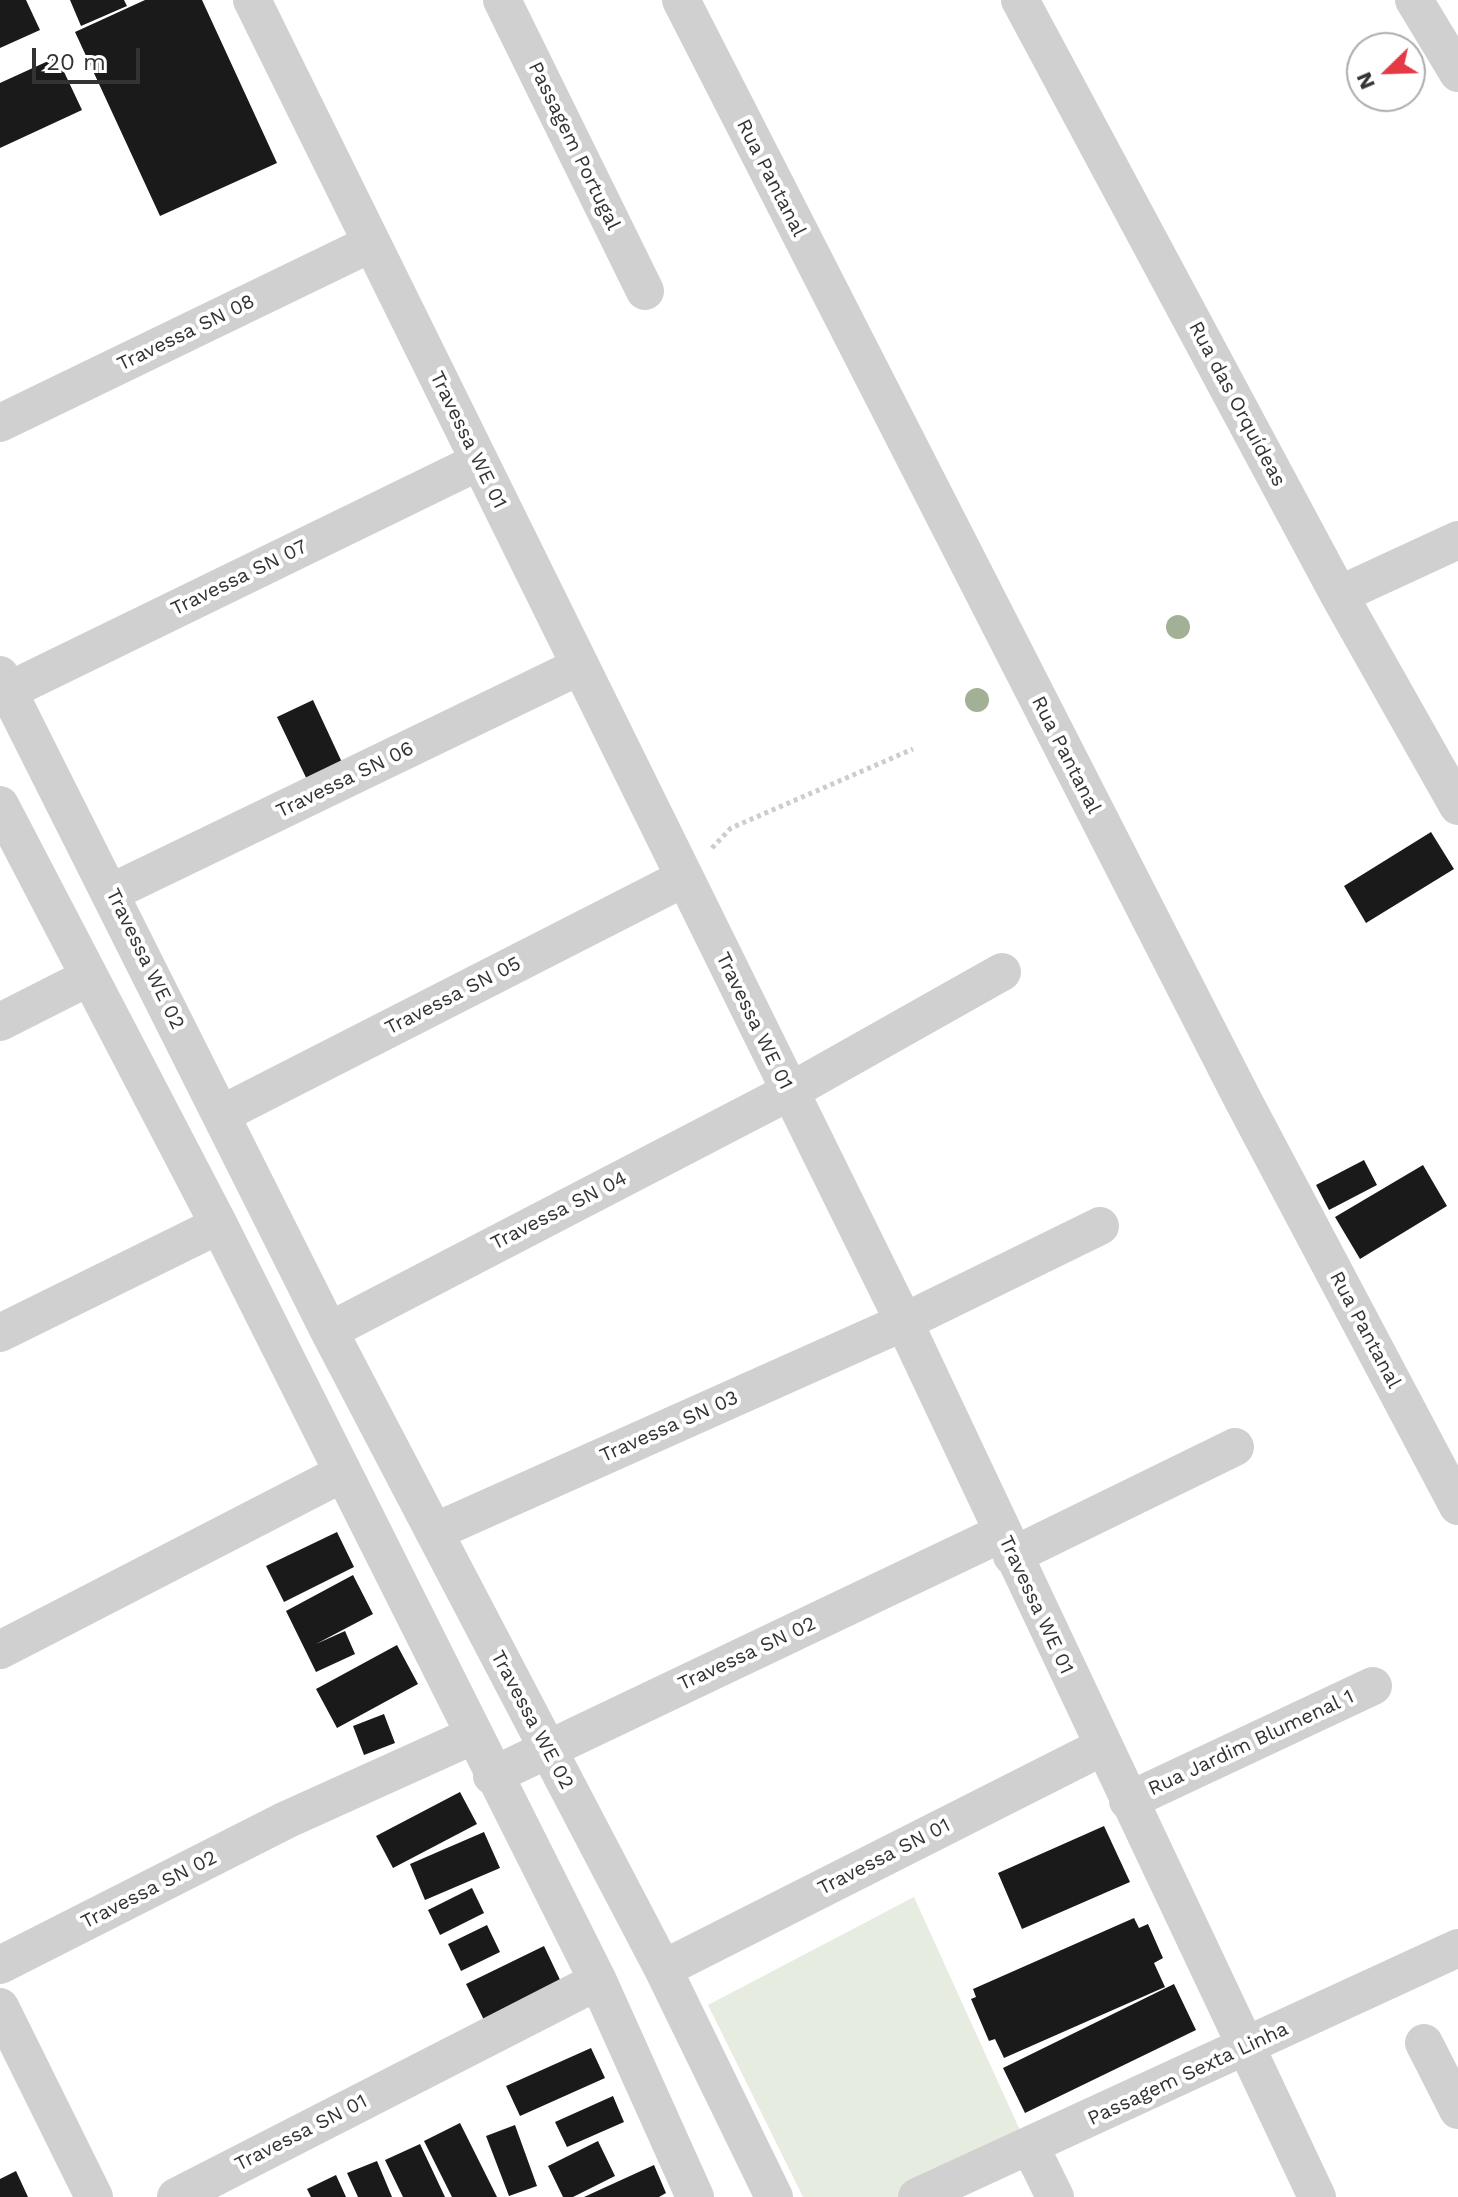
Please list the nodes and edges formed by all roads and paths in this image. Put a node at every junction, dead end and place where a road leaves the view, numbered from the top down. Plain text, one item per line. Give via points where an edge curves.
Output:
1 (252, 0) edge
2 (502, 0) edge
3 (681, 0) edge
4 (1020, 0) edge
5 (1414, 0) edge
6 (1458, 73) edge
7 (372, 243) junction
8 (645, 291) dead end
9 (0, 423) edge
10 (478, 462) junction
11 (1458, 540) edge
12 (1339, 595) junction
13 (578, 667) junction
14 (3, 687) edge
15 (913, 749) dead end
16 (0, 805) edge
17 (1458, 806) edge
18 (684, 878) junction
19 (112, 892) junction
20 (1002, 972) dead end
21 (89, 977) junction
22 (0, 1022) edge
23 (789, 1092) junction
24 (222, 1114) junction
25 (219, 1225) junction
26 (1100, 1226) dead end
27 (287, 1243) junction
28 (240, 1267) junction
29 (904, 1322) junction
30 (329, 1331) junction
31 (0, 1333) edge
32 (1235, 1447) dead end
33 (343, 1473) junction
34 (1458, 1506) edge
35 (434, 1532) junction
36 (1007, 1545) junction
37 (0, 1650) edge
38 (1373, 1686) dead end
39 (472, 1736) junction
40 (1104, 1746) junction
41 (547, 1749) junction
42 (492, 1776) junction
43 (1128, 1801) junction
44 (1458, 1948) edge
45 (0, 1965) edge
46 (663, 1969) junction
47 (598, 1981) junction
48 (0, 2007) edge
49 (1424, 2043) dead end
50 (1245, 2048) junction
51 (1458, 2110) edge
52 (1030, 2146) junction
53 (94, 2197) edge
54 (176, 2197) edge
55 (695, 2197) edge
56 (774, 2197) edge
57 (917, 2197) edge
58 (1055, 2197) edge
59 (1317, 2197) edge

1 - 7 street, Travessa WE 01
2 - 8 street, Passagem Portugal
3 - 34 street, Rua Pantanal via 1236,1086
4 - 12 street, Rua das Orquídeas
5 - 6 street
7 - 9 street, Travessa SN 08
7 - 10 street, Travessa WE 01
10 - 13 street, Travessa WE 01
10 - 14 street, Travessa SN 07
11 - 12 street
12 - 17 street, Rua das Orquídeas
13 - 18 street, Travessa WE 01
13 - 19 street, Travessa SN 06
14 - 19 street, Travessa WE 02
15 - 18 path via 731,828
16 - 21 street
18 - 23 street, Travessa WE 01
18 - 24 street, Travessa SN 05
19 - 24 street, Travessa WE 02
20 - 23 street, Travessa SN 04
21 - 22 street
21 - 25 street
23 - 29 street, Travessa WE 01
23 - 30 street, Travessa SN 04
24 - 27 street, Travessa WE 02
25 - 28 street
25 - 31 street
26 - 29 street, Travessa SN 03
27 - 28 street
27 - 30 street, Travessa WE 02
28 - 33 street
29 - 35 street, Travessa SN 03
29 - 36 street, Travessa WE 01
30 - 35 street, Travessa WE 02
32 - 36 street, Travessa SN 02
33 - 37 street
33 - 39 street
35 - 41 street, Travessa WE 02
36 - 40 street, Travessa WE 01
36 - 41 street, Travessa SN 02
38 - 43 street, Rua Jardim Blumenal 1
39 - 42 street
39 - 45 street, Travessa SN 02 via 286,1820
40 - 43 street, Travessa WE 01
40 - 46 street, Travessa SN 01
41 - 42 street, Travessa SN 02
41 - 46 street, Travessa WE 02
42 - 47 street
43 - 50 street, Travessa WE 01
44 - 50 street, Passagem Sexta Linha
46 - 56 street, Travessa WE 02
47 - 54 street, Travessa SN 01
47 - 55 street
48 - 53 street
49 - 51 street
50 - 52 street, Passagem Sexta Linha
50 - 59 street, Travessa WE 01
52 - 57 street, Passagem Sexta Linha
52 - 58 street

